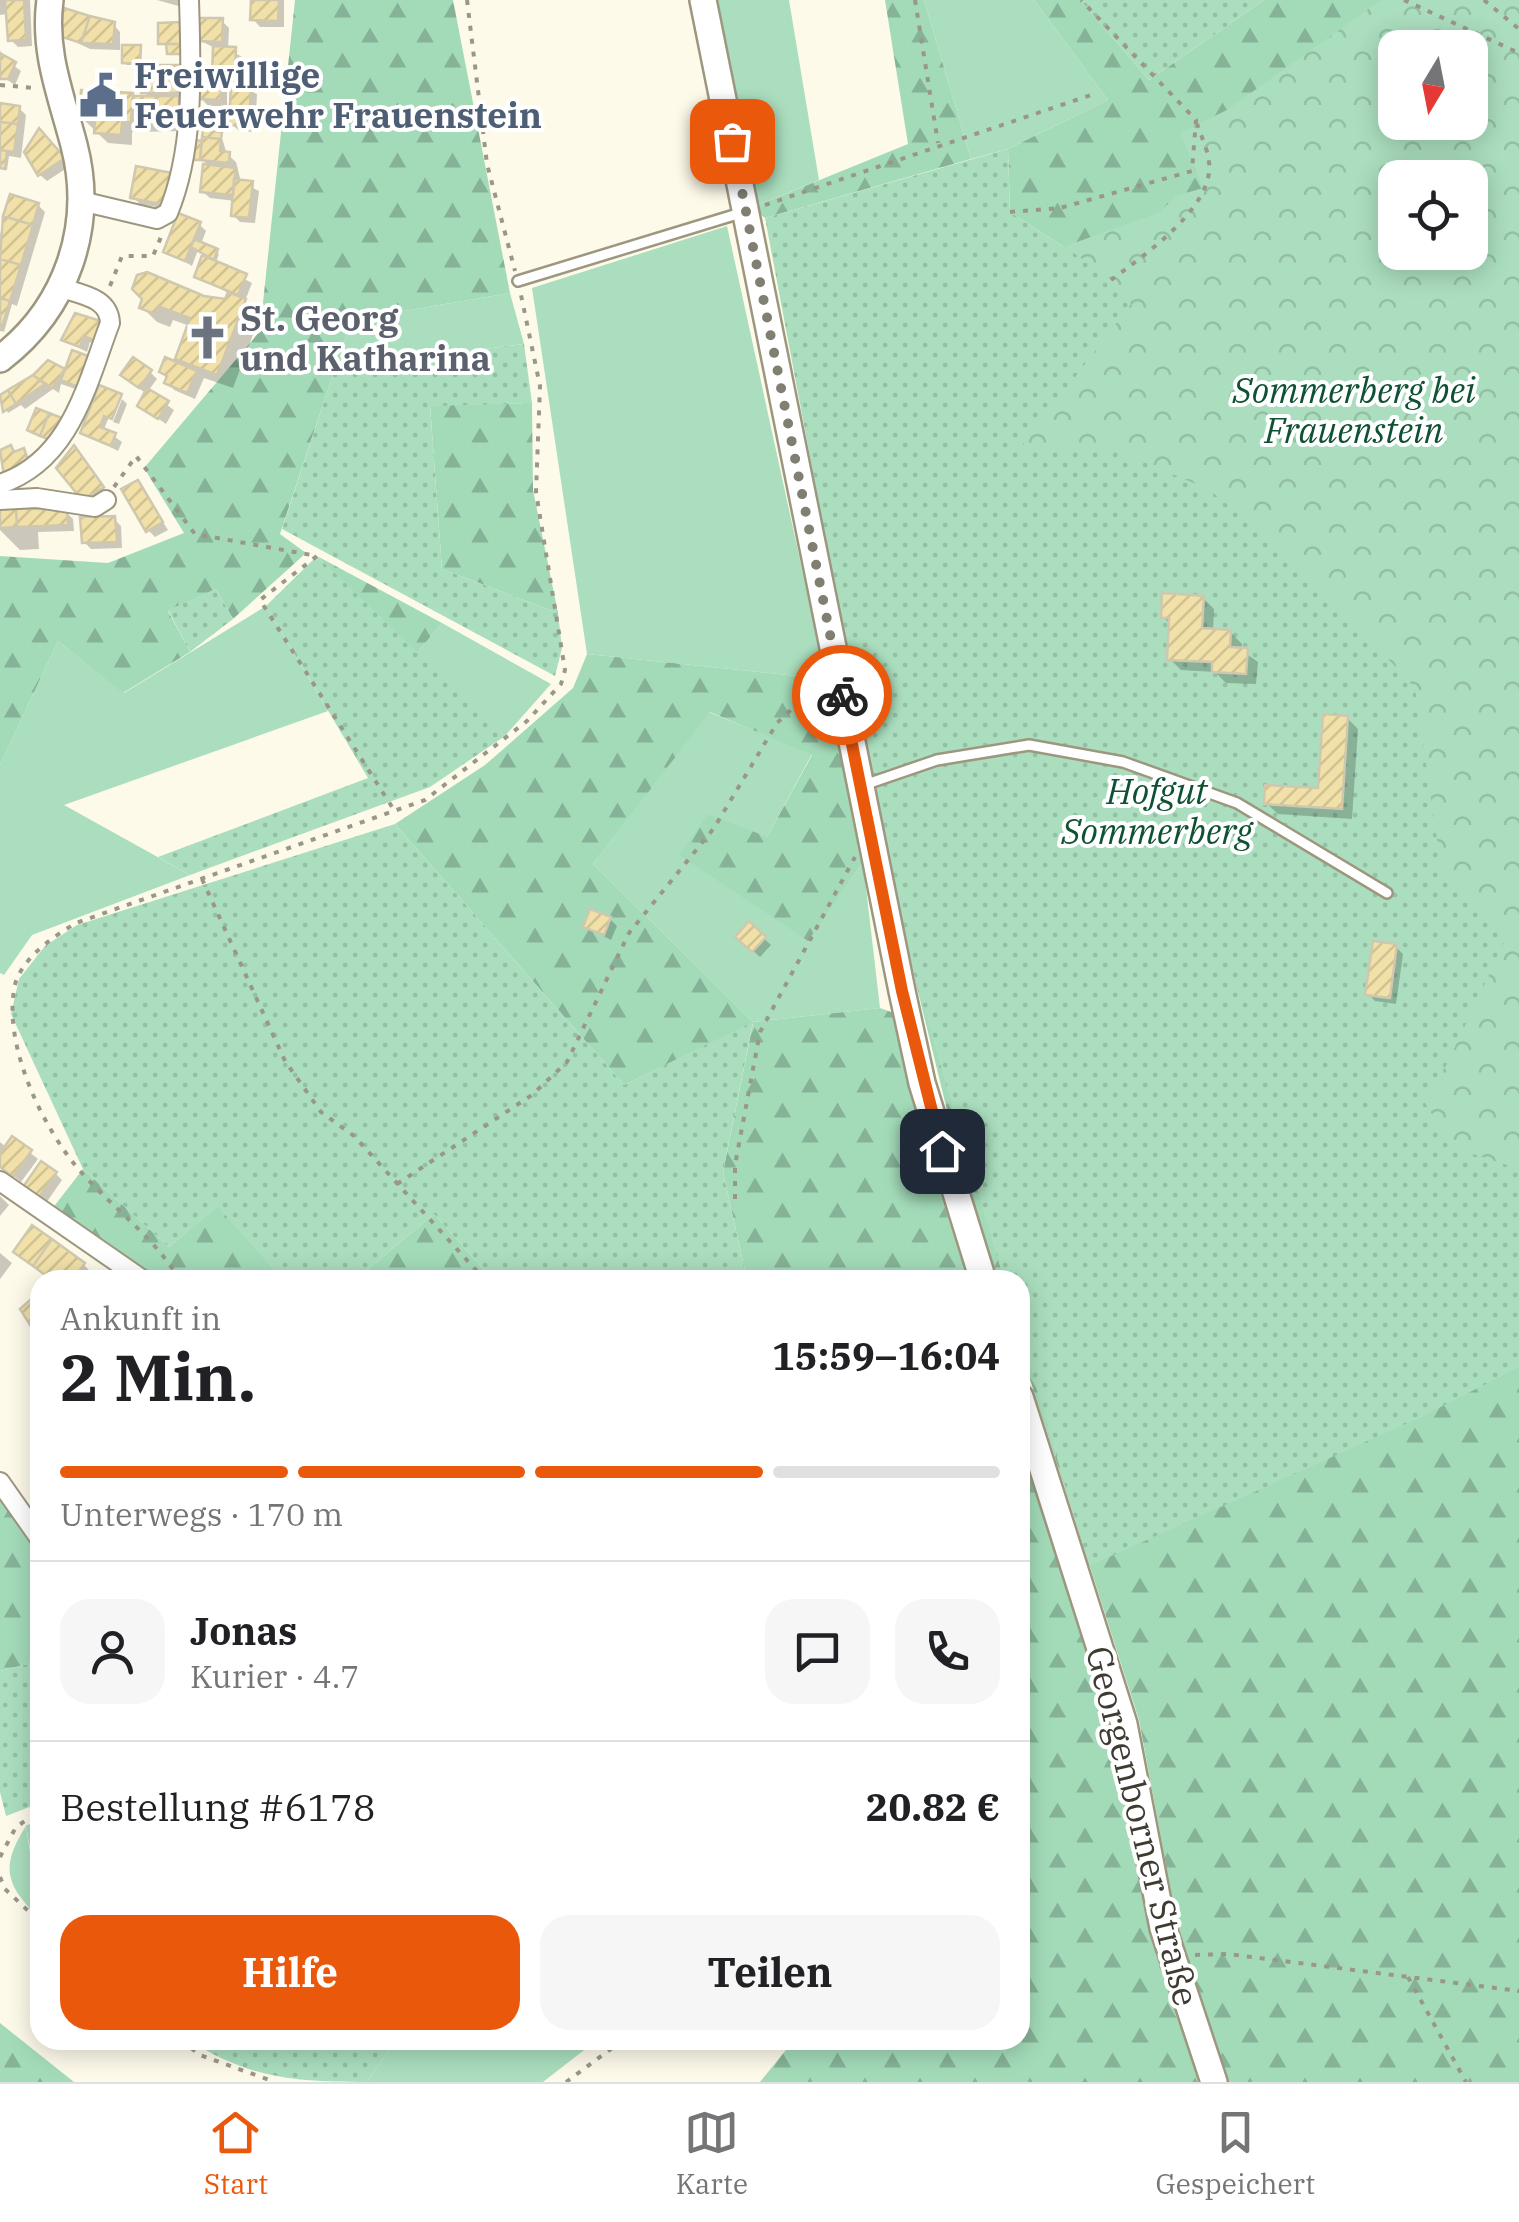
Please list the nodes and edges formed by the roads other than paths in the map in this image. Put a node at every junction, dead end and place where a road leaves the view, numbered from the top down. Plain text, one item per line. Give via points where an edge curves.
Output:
1 (50, 0) edge
2 (188, 0) edge
3 (703, 0) edge
4 (81, 201) junction
5 (746, 211) junction
6 (518, 280) road end
7 (62, 288) junction
8 (0, 359) edge
9 (0, 484) edge
10 (0, 500) edge
11 (106, 500) road end
12 (860, 787) junction
13 (1387, 893) dead end
14 (0, 1181) edge
15 (129, 1270) edge
16 (979, 1270) edge
17 (1030, 1428) edge
18 (0, 1482) edge
19 (30, 1525) edge
20 (1214, 2082) edge

1 - 4 main road via 49,49
2 - 4 street via 191,79 179,180 168,213 157,220
3 - 5 main road
4 - 7 main road
5 - 6 lane
5 - 12 main road
7 - 8 main road via 38,324
7 - 9 street via 103,303 110,323 66,434 37,467
10 - 11 street via 94,507
12 - 13 lane via 937,760 1029,745 1123,762 1238,802
12 - 16 main road via 922,1083
14 - 15 street
17 - 20 main road, Georgenborner Straße via 1124,1724 1170,1955
18 - 19 street

